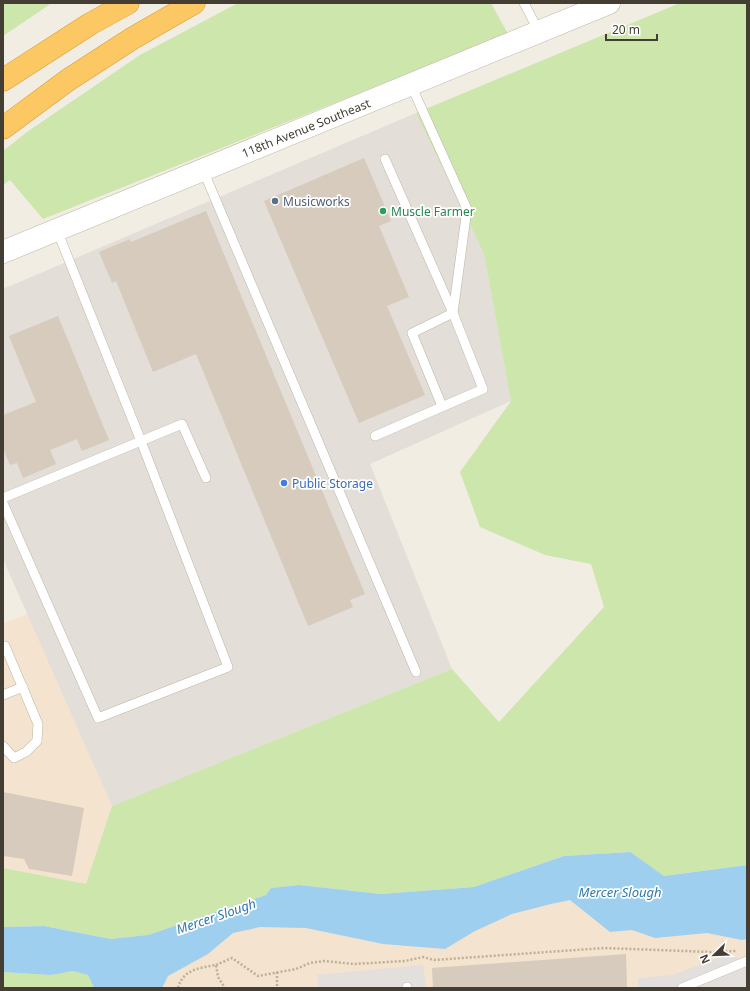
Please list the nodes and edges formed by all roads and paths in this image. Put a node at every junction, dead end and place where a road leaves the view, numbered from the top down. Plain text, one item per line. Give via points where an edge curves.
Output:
1 (128, 3) edge
2 (194, 3) edge
3 (524, 3) edge
4 (608, 3) edge
5 (539, 32) junction
6 (3, 80) edge
7 (411, 85) junction
8 (3, 128) edge
9 (385, 158) dead end
10 (204, 170) junction
11 (57, 230) junction
12 (3, 252) edge
13 (453, 313) junction
14 (442, 406) junction
15 (375, 436) dead end
16 (140, 441) junction
17 (206, 478) dead end
18 (3, 498) edge
19 (3, 503) edge
20 (3, 647) edge
21 (416, 672) dead end
22 (23, 687) junction
23 (3, 694) edge
24 (3, 746) edge
25 (738, 951) dead end
26 (747, 961) edge
27 (216, 965) junction
28 (277, 972) junction
29 (178, 988) edge
30 (225, 988) edge
31 (277, 988) edge
32 (682, 988) edge

1 - 6 highway via 90,24
2 - 8 highway via 68,80
3 - 5 lane
4 - 5 street, 118th Avenue Southeast
5 - 7 street, 118th Avenue Southeast
7 - 10 street, 118th Avenue Southeast
7 - 13 lane via 467,209
9 - 13 lane
10 - 11 street, 118th Avenue Southeast
10 - 21 lane
11 - 12 street, 118th Avenue Southeast
11 - 16 lane
13 - 14 lane via 412,333
13 - 14 lane via 483,389
14 - 15 lane
16 - 17 lane via 182,424
16 - 18 lane
16 - 19 lane via 228,667 98,718
20 - 22 lane via 5,646
22 - 23 lane
22 - 24 lane via 38,724 37,741 26,752 14,758
25 - 28 path via 604,948 434,960 423,957 365,964 324,961
26 - 32 lane
27 - 28 path via 232,958 258,976
27 - 29 path via 194,969 184,975
27 - 30 path via 218,976
28 - 31 path

